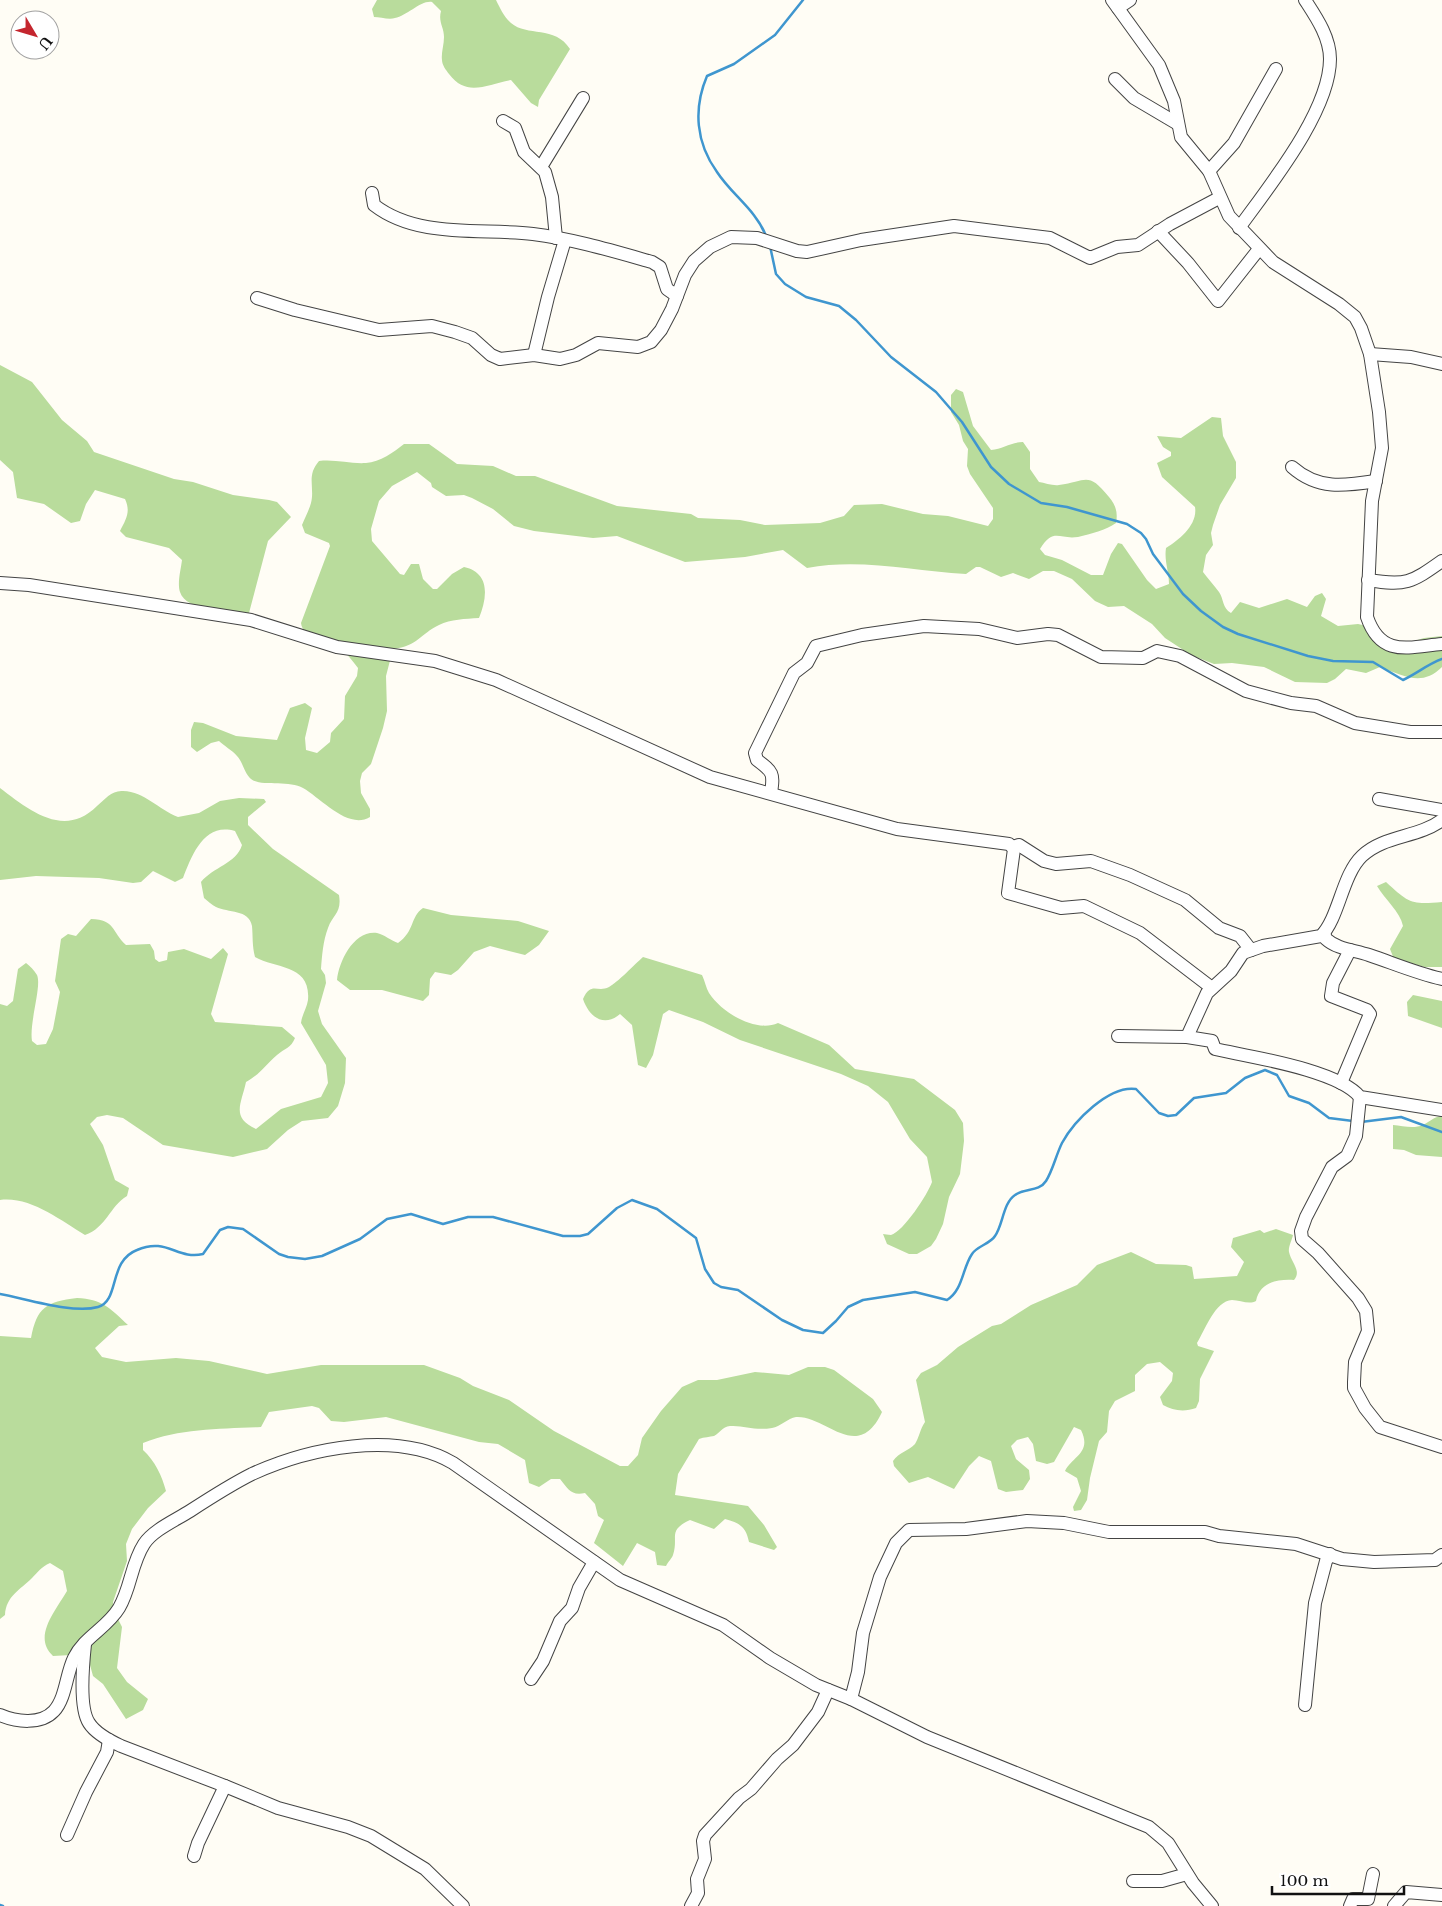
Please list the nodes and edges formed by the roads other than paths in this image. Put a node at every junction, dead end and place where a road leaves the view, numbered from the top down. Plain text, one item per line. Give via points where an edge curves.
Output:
1 (1130, 0) edge
2 (1305, 0) edge
3 (1115, 4) edge
4 (1276, 69) dead end
5 (1115, 79) dead end
6 (583, 98) dead end
7 (503, 120) dead end
8 (1178, 124) junction
9 (541, 167) junction
10 (1209, 171) junction
11 (372, 194) dead end
12 (1219, 198) junction
13 (1239, 228) junction
14 (1158, 231) junction
15 (560, 239) junction
16 (1259, 249) junction
17 (677, 296) junction
18 (257, 298) dead end
19 (1370, 354) junction
20 (534, 355) junction
21 (1442, 364) edge
22 (1292, 467) dead end
23 (1376, 481) junction
24 (1442, 561) edge
25 (1368, 580) junction
26 (0, 583) edge
27 (1442, 644) edge
28 (1442, 732) edge
29 (771, 793) junction
30 (1379, 800) dead end
31 (1442, 810) edge
32 (1442, 820) edge
33 (1013, 847) junction
34 (1324, 933) junction
35 (1251, 950) junction
36 (1350, 950) junction
37 (1442, 979) edge
38 (1212, 988) junction
39 (1118, 1036) dead end
40 (1187, 1037) junction
41 (1341, 1083) junction
42 (1360, 1097) junction
43 (1442, 1110) edge
44 (1442, 1447) edge
45 (1330, 1554) junction
46 (1442, 1555) edge
47 (594, 1562) junction
48 (85, 1642) junction
49 (531, 1679) dead end
50 (828, 1690) junction
51 (851, 1699) junction
52 (1305, 1705) dead end
53 (0, 1715) edge
54 (109, 1740) junction
55 (225, 1786) junction
56 (67, 1835) dead end
57 (194, 1856) dead end
58 (1187, 1874) junction
59 (1373, 1874) dead end
60 (1133, 1881) dead end
61 (1442, 1895) edge
62 (463, 1906) edge
63 (691, 1906) edge
64 (1212, 1906) edge
65 (1350, 1906) edge
66 (1394, 1906) edge

1 - 3 street
2 - 13 street via 1328,42 1330,59 1324,90 1302,136
3 - 8 street via 1159,65 1174,101
4 - 10 street via 1234,143
5 - 8 street via 1134,98
6 - 9 street
7 - 9 street via 515,128 524,152
8 - 10 street via 1184,143
9 - 15 street via 552,197
10 - 12 street
11 - 15 street via 374,205 380,210 394,219 416,225
12 - 13 street
12 - 14 street
13 - 16 street
14 - 16 street via 1218,301
14 - 17 street via 1138,245 1117,248 1090,258 1050,238 954,226 807,252 756,238 731,237 710,247 694,261
15 - 17 street via 657,264 663,271 667,289
15 - 20 street
16 - 19 street via 1273,262 1311,284 1355,317
17 - 20 street via 661,330 646,345 626,347 602,343 566,358
18 - 20 street via 379,330 432,326 472,338 500,359
19 - 21 street via 1411,357
19 - 23 street via 1382,448
22 - 23 street via 1306,479 1341,487
23 - 25 street
24 - 25 street via 1423,576 1405,583
25 - 27 street via 1367,617 1370,627 1383,640 1402,649
26 - 29 street via 244,619 337,646 435,661 496,680 703,774
28 - 29 street via 1410,732 1355,723 1316,706 1281,701 1246,690 1197,663 1157,651 1143,658 1101,657 1058,635 1017,638 979,629 924,626 816,646 807,663 794,673 755,754 772,774
29 - 33 street via 897,829
30 - 31 street
32 - 34 street via 1429,829 1384,843 1360,857
33 - 35 street via 1020,845 1044,861 1056,864 1091,861 1130,875 1185,900 1222,930 1240,936
33 - 38 street via 1009,894 1061,908 1084,906 1140,933
34 - 35 street
34 - 36 street via 1328,941
35 - 38 street via 1243,953 1231,971
36 - 37 street
36 - 41 street via 1333,983 1331,996 1370,1014
38 - 40 street
39 - 40 street
40 - 41 street via 1212,1041 1215,1049 1319,1074
41 - 42 street
42 - 43 street
42 - 44 street via 1356,1136 1347,1156 1332,1167 1306,1217 1302,1239 1311,1245 1366,1311 1368,1331 1355,1362 1354,1382 1365,1408 1380,1427
45 - 46 street via 1342,1559 1408,1563 1435,1560
45 - 51 street via 1296,1544 1205,1532 1110,1532 1056,1522 1027,1521 966,1529 909,1530 896,1543 880,1577 863,1633
45 - 52 street via 1315,1602
47 - 48 street via 440,1456 390,1445 349,1447 310,1454 253,1474 161,1529 144,1543 119,1608
47 - 49 street
47 - 50 street via 625,1582 723,1625 794,1673
48 - 53 street via 74,1658 54,1711 36,1720
48 - 54 street via 82,1672 86,1715 90,1724
50 - 51 street
50 - 63 street via 818,1712 793,1745 706,1835 703,1841 705,1859 696,1879 698,1893
51 - 58 street via 927,1737 1137,1820 1160,1835
54 - 55 street
54 - 56 street via 107,1752
55 - 57 street
55 - 62 street via 278,1808 371,1836 425,1869
58 - 60 street via 1162,1881
58 - 64 street
59 - 65 street via 1369,1898 1354,1899
61 - 66 street via 1406,1892

